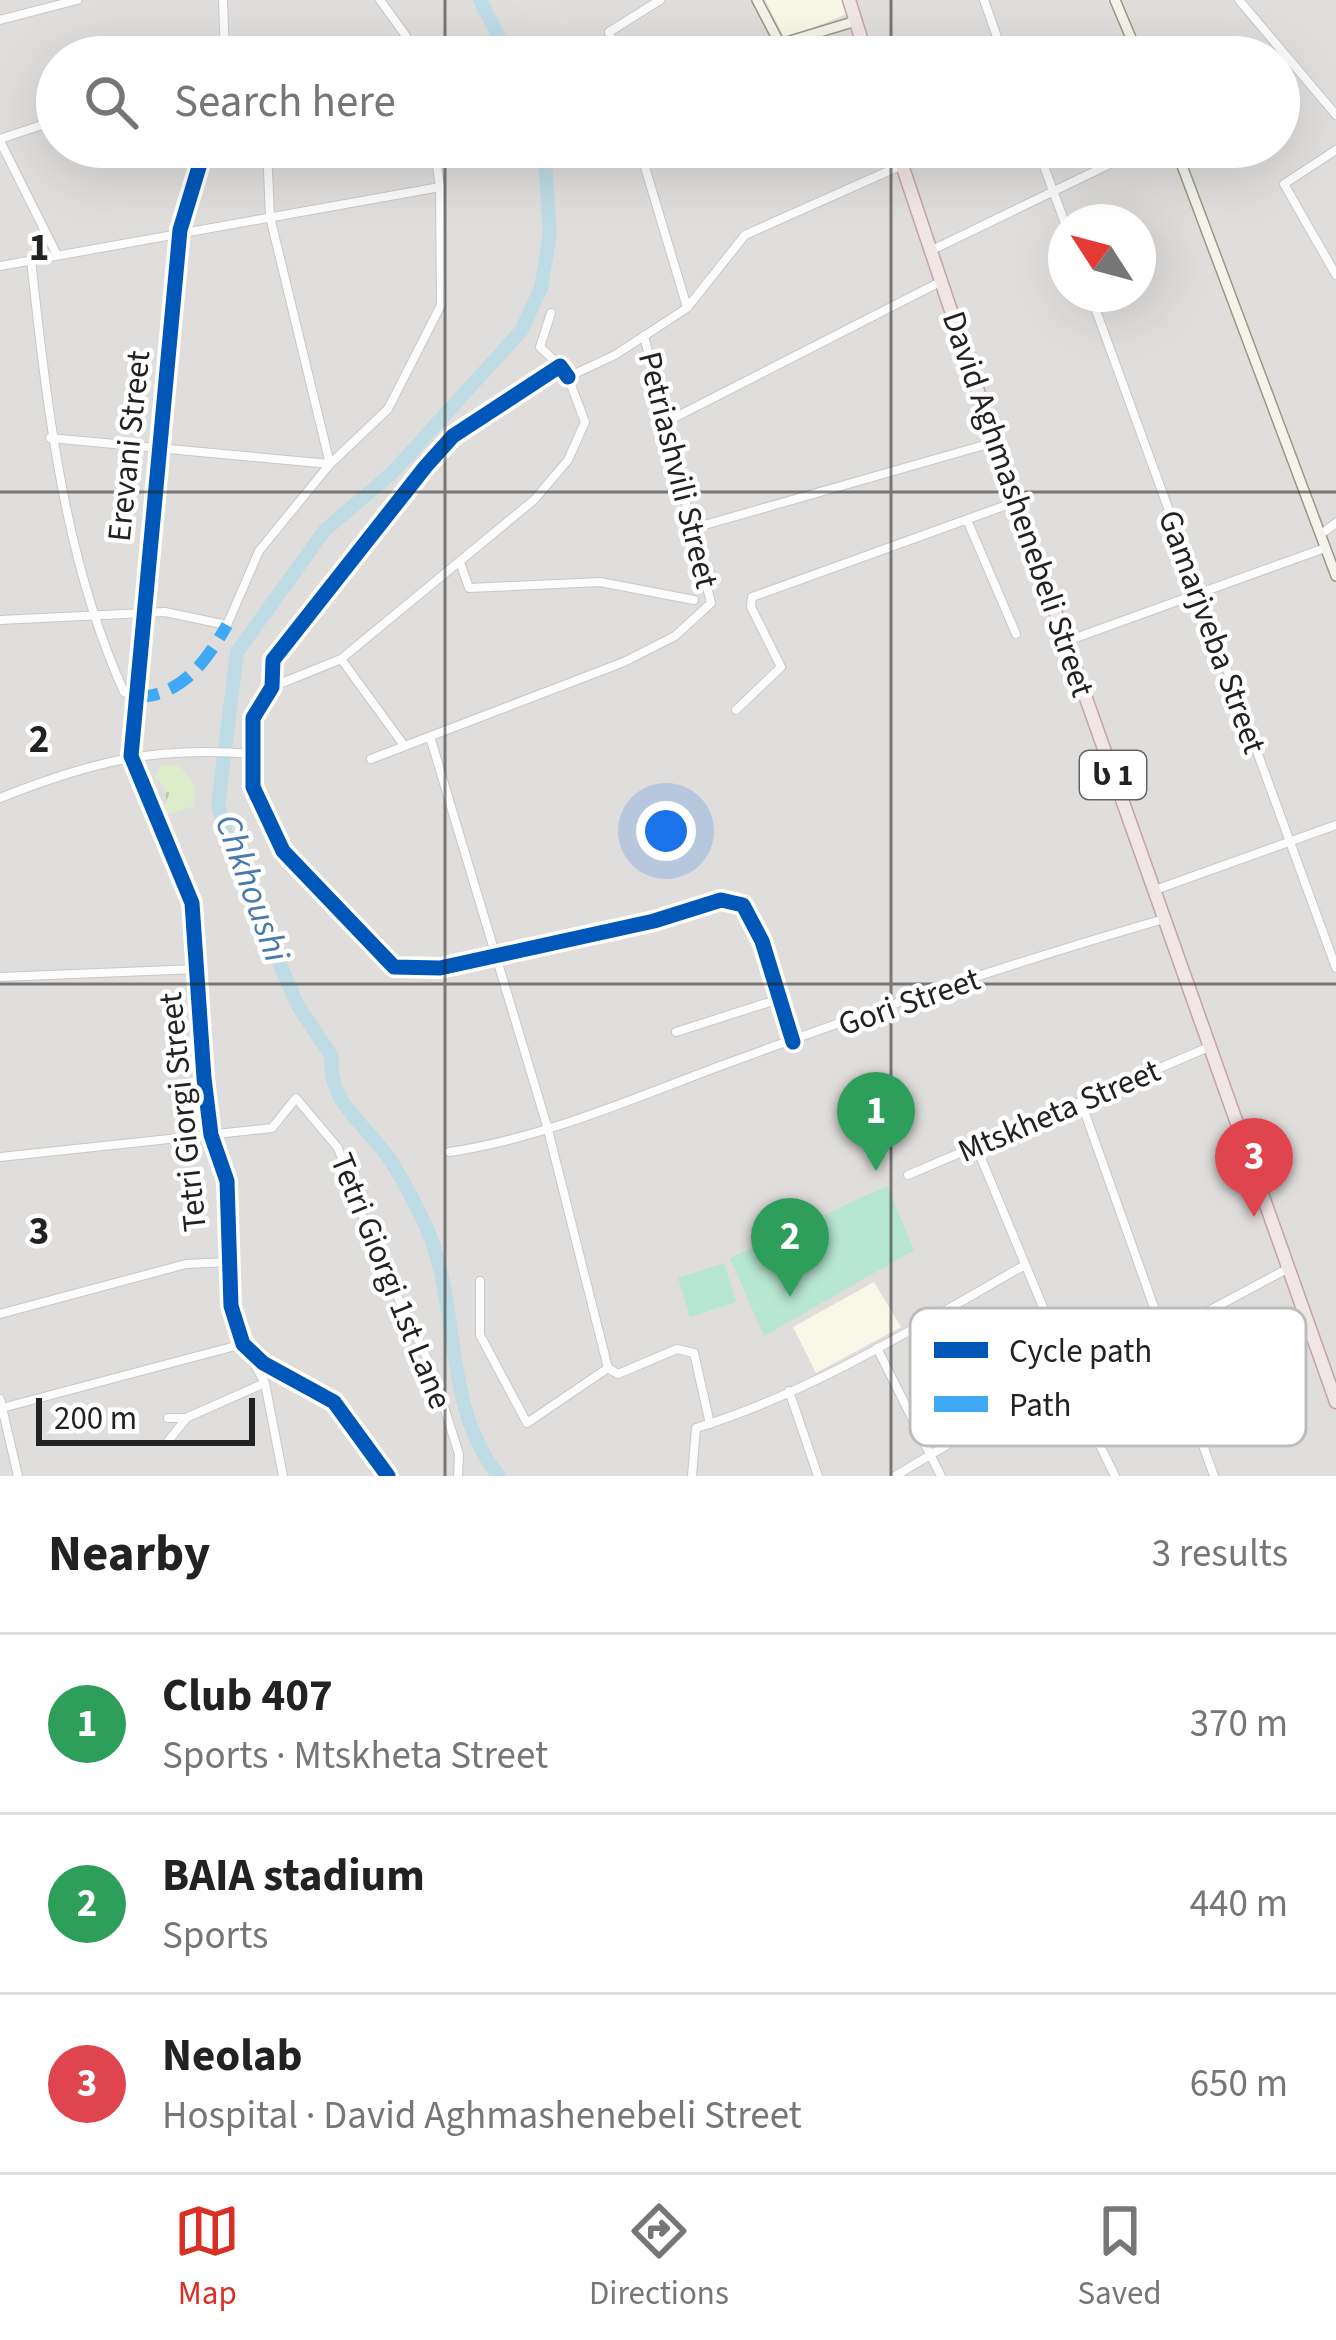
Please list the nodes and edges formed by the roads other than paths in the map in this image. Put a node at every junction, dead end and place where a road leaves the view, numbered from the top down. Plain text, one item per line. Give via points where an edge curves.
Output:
1 (77, 0) edge
2 (223, 0) edge
3 (380, 0) edge
4 (660, 0) edge
5 (758, 0) edge
6 (849, 0) edge
7 (984, 0) edge
8 (1115, 0) edge
9 (1239, 0) edge
10 (0, 20) edge
11 (856, 22) junction
12 (224, 36) edge
13 (406, 36) edge
14 (610, 36) edge
15 (776, 36) edge
16 (808, 36) edge
17 (860, 36) edge
18 (997, 36) edge
19 (1130, 36) edge
20 (1269, 36) edge
21 (1300, 72) edge
22 (1336, 115) edge
23 (36, 127) edge
24 (0, 140) edge
25 (1336, 151) edge
26 (199, 168) edge
27 (268, 168) edge
28 (437, 168) edge
29 (645, 168) edge
30 (895, 168) edge
31 (903, 168) edge
32 (1044, 168) edge
33 (1098, 168) edge
34 (1183, 168) edge
35 (440, 187) junction
36 (1052, 189) junction
37 (1058, 204) edge
38 (270, 217) junction
39 (181, 230) junction
40 (929, 251) junction
41 (56, 255) junction
42 (31, 260) junction
43 (0, 266) edge
44 (1336, 275) edge
45 (940, 282) junction
46 (687, 308) junction
47 (1096, 312) edge
48 (551, 314) dead end
49 (644, 336) junction
50 (560, 366) junction
51 (568, 377) junction
52 (668, 421) junction
53 (50, 438) junction
54 (995, 442) junction
55 (159, 444) junction
56 (329, 464) junction
57 (1016, 501) junction
58 (967, 520) junction
59 (1336, 524) edge
60 (694, 528) junction
61 (1321, 534) junction
62 (1325, 548) junction
63 (460, 562) junction
64 (1336, 576) edge
65 (1197, 593) junction
66 (694, 600) dead end
67 (95, 612) junction
68 (142, 613) junction
69 (0, 620) edge
70 (1016, 634) dead end
71 (1066, 642) junction
72 (341, 659) junction
73 (272, 687) junction
74 (135, 698) junction
75 (736, 710) dead end
76 (431, 740) junction
77 (403, 744) junction
78 (252, 754) junction
79 (131, 756) junction
80 (371, 759) dead end
81 (0, 798) edge
82 (1336, 825) edge
83 (1288, 842) junction
84 (1155, 890) junction
85 (1165, 919) junction
86 (494, 955) junction
87 (1336, 968) edge
88 (197, 969) junction
89 (0, 977) edge
90 (779, 999) junction
91 (676, 1031) dead end
92 (793, 1042) junction
93 (1209, 1047) junction
94 (1081, 1102) junction
95 (547, 1126) junction
96 (211, 1136) junction
97 (976, 1146) junction
98 (449, 1152) dead end
99 (0, 1157) edge
100 (908, 1175) dead end
101 (228, 1262) junction
102 (1025, 1265) junction
103 (1289, 1268) junction
104 (480, 1282) dead end
105 (949, 1308) edge
106 (1043, 1308) edge
107 (1156, 1308) edge
108 (1210, 1308) edge
109 (1303, 1308) edge
110 (0, 1314) edge
111 (1306, 1316) edge
112 (910, 1330) edge
113 (244, 1344) junction
114 (878, 1348) junction
115 (608, 1368) junction
116 (265, 1383) junction
117 (789, 1391) junction
118 (1336, 1402) edge
119 (1, 1404) edge
120 (910, 1417) edge
121 (167, 1418) dead end
122 (186, 1418) junction
123 (710, 1424) junction
124 (169, 1440) dead end
125 (923, 1446) edge
126 (949, 1446) edge
127 (1100, 1446) edge
128 (1204, 1446) edge
129 (929, 1458) junction
130 (18, 1476) edge
131 (283, 1476) edge
132 (388, 1476) edge
133 (458, 1476) edge
134 (692, 1476) edge
135 (818, 1476) edge
136 (895, 1476) edge
137 (941, 1476) edge
138 (1115, 1476) edge
139 (1214, 1476) edge

1 - 10 street
2 - 12 street
3 - 13 street
4 - 14 street
5 - 15 main road
6 - 11 highway
7 - 18 street
8 - 19 main road
9 - 20 street
11 - 16 main road
11 - 17 highway
21 - 22 street
23 - 24 street
24 - 41 street
25 - 44 street via 1284,184
26 - 39 street, Erevani Street
27 - 38 street
28 - 35 street
29 - 46 street
30 - 46 street via 745,236
31 - 40 highway, David Aghmashenebeli Street / ს 1
32 - 36 street
33 - 36 street
34 - 61 main road
35 - 38 street
35 - 56 street via 441,305 388,409
36 - 37 street
36 - 40 street
38 - 39 street
38 - 56 street
39 - 41 street
39 - 55 street, Erevani Street
40 - 45 highway, David Aghmashenebeli Street / ს 1
41 - 42 street
42 - 43 street
42 - 53 street
45 - 52 street
45 - 54 highway, David Aghmashenebeli Street / ს 1
46 - 49 street
47 - 65 street, Gamarjveba Street
48 - 50 street via 540,347
49 - 51 street
49 - 52 street, Petriashvili Street
50 - 51 street
50 - 73 street via 453,436 327,585 273,660
51 - 63 street via 585,422 568,460
52 - 60 street, Petriashvili Street
53 - 55 street
53 - 67 street
54 - 57 highway, David Aghmashenebeli Street / ს 1
54 - 60 street
55 - 56 street
55 - 68 street, Erevani Street
56 - 68 street via 260,551 227,625 185,612
57 - 58 street
57 - 71 highway, David Aghmashenebeli Street / ს 1
58 - 70 street
58 - 75 street via 761,592 749,602 781,667
59 - 61 street
60 - 76 street, Petriashvili Street via 711,603 674,635
61 - 62 main road
62 - 64 main road
62 - 65 street
63 - 66 street via 470,588 600,582
63 - 72 street
65 - 71 street
65 - 83 street, Gamarjveba Street
67 - 68 street
67 - 69 street
67 - 74 street via 124,692
68 - 74 street, Erevani Street
71 - 84 highway, David Aghmashenebeli Street / ს 1
72 - 73 street
72 - 77 street
73 - 78 street via 254,718
74 - 79 street, Erevani Street
76 - 77 street
76 - 86 street
77 - 80 street
78 - 79 street
78 - 86 street via 254,787 284,851 394,967 440,968
79 - 81 street via 84,764
79 - 88 street, Tetri Giorgi Street via 192,903
82 - 83 street
83 - 84 street
83 - 87 street, Gamarjveba Street
84 - 85 highway, David Aghmashenebeli Street / ს 1
85 - 92 street, Gori Street
85 - 93 highway, David Aghmashenebeli Street / ს 1
86 - 90 street via 729,899 751,911
86 - 95 street
88 - 89 street
88 - 96 street, Tetri Giorgi Street
90 - 91 street
90 - 92 street
92 - 95 street, Gori Street
93 - 94 street, Mtskheta Street
93 - 103 highway, David Aghmashenebeli Street / ს 1
94 - 97 street, Mtskheta Street
94 - 107 street
95 - 98 street, Gori Street
95 - 115 street
96 - 99 street
96 - 101 street, Tetri Giorgi Street via 227,1181
96 - 133 street, Tetri Giorgi 1st Lane via 272,1128 296,1098 338,1148 373,1245 410,1314 459,1454
97 - 100 street, Mtskheta Street
97 - 102 street
101 - 110 street via 186,1264
101 - 113 street, Tetri Giorgi Street
102 - 105 street
102 - 106 street
103 - 108 street
103 - 109 highway, David Aghmashenebeli Street / ს 1
104 - 115 street via 480,1335 526,1423
111 - 118 highway, David Aghmashenebeli Street / ს 1
112 - 114 street
113 - 116 street, Tetri Giorgi Street
113 - 119 street
113 - 132 street via 334,1402
114 - 117 street
114 - 120 street
115 - 123 street via 618,1375 677,1349 694,1353
116 - 122 street
116 - 131 street, Tetri Giorgi Street
117 - 123 street
117 - 135 street
119 - 130 street
121 - 122 street
122 - 124 street
123 - 134 street via 696,1428
125 - 129 street
126 - 129 street
127 - 138 street
128 - 139 street
129 - 136 street
129 - 137 street

